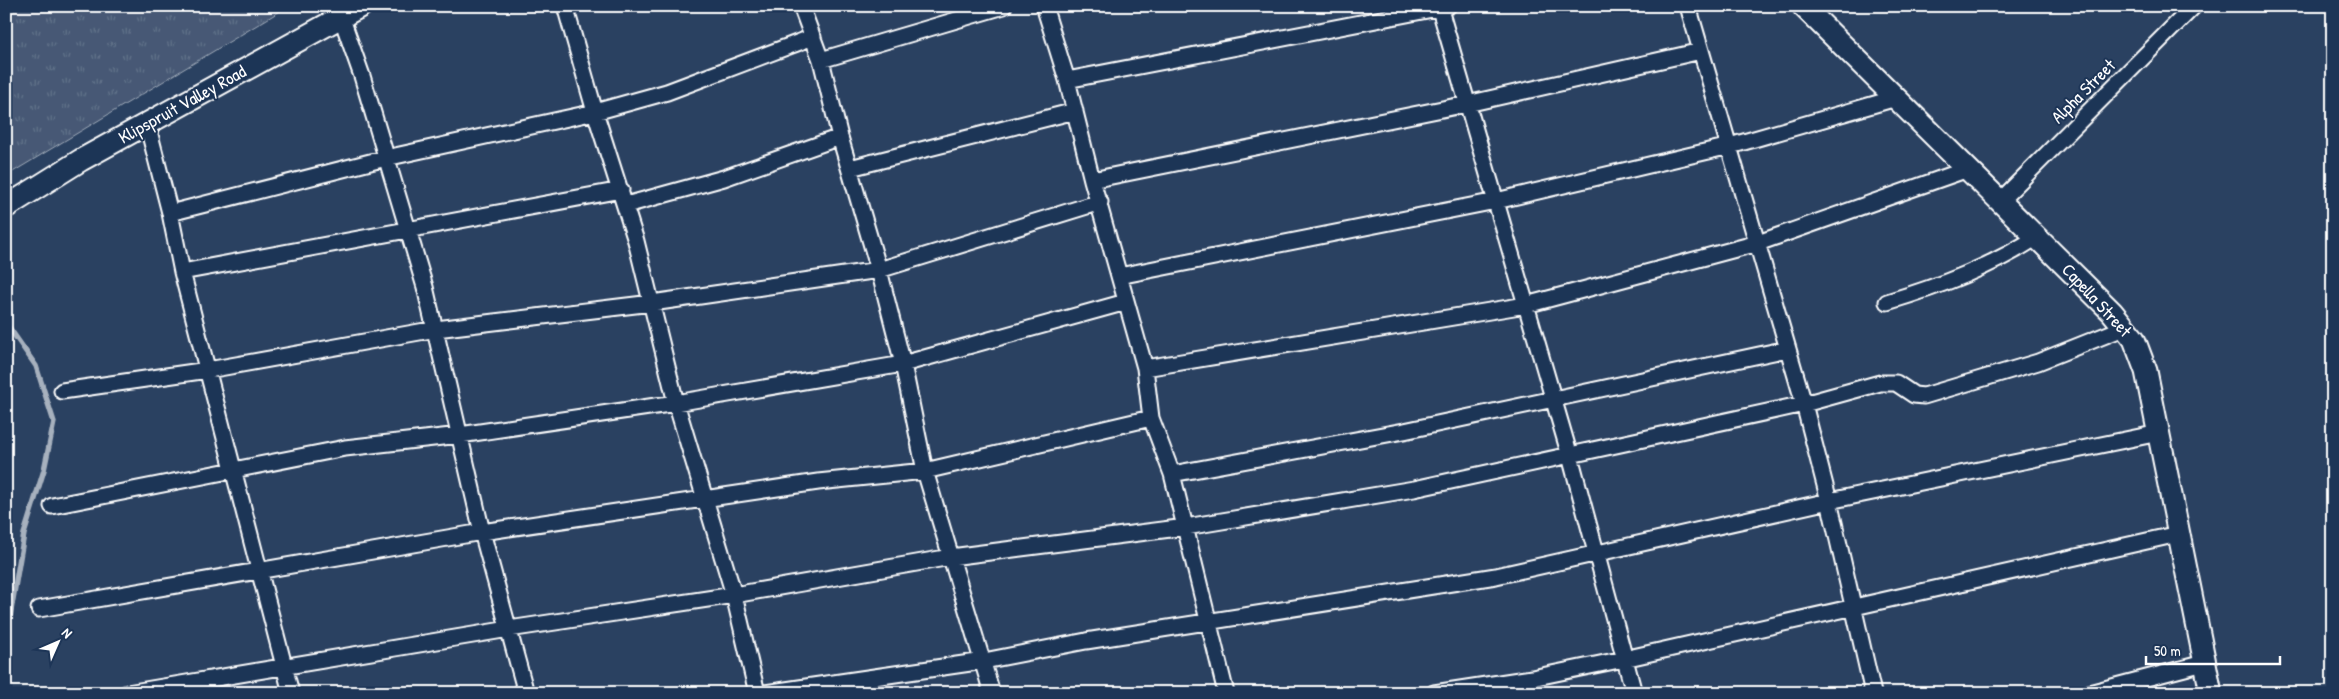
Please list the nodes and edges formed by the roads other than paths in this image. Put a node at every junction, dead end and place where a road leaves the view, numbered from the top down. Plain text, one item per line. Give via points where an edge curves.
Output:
1 (361, 6) edge
2 (565, 6) edge
3 (801, 6) edge
4 (1004, 6) edge
5 (1044, 6) edge
6 (1688, 6) edge
7 (1802, 6) edge
8 (2194, 6) edge
9 (1442, 7) edge
10 (341, 16) junction
11 (813, 37) junction
12 (1701, 51) junction
13 (821, 60) junction
14 (1067, 80) junction
15 (1896, 98) junction
16 (1468, 104) junction
17 (1074, 111) junction
18 (595, 112) junction
19 (147, 123) junction
20 (840, 136) junction
21 (1730, 146) junction
22 (386, 158) junction
23 (850, 168) junction
24 (1968, 169) junction
25 (1092, 180) junction
26 (621, 190) junction
27 (1496, 201) junction
28 (2000, 201) junction
29 (1100, 202) junction
30 (626, 205) junction
31 (6, 207) edge
32 (170, 213) junction
33 (407, 228) junction
34 (2037, 237) junction
35 (1758, 243) junction
36 (879, 270) junction
37 (182, 272) junction
38 (1119, 276) junction
39 (1126, 302) junction
40 (1887, 302) dead end
41 (652, 303) junction
42 (1526, 305) junction
43 (2126, 327) junction
44 (436, 329) junction
45 (1787, 349) junction
46 (903, 364) junction
47 (1145, 368) junction
48 (208, 370) junction
49 (62, 391) dead end
50 (1553, 399) junction
51 (676, 403) junction
52 (1804, 404) junction
53 (1151, 418) junction
54 (2160, 433) junction
55 (460, 435) junction
56 (1570, 456) junction
57 (233, 470) junction
58 (925, 471) junction
59 (1172, 474) junction
60 (703, 500) junction
61 (1829, 501) junction
62 (52, 506) dead end
63 (1186, 527) junction
64 (482, 532) junction
65 (2178, 534) junction
66 (1596, 555) junction
67 (951, 557) junction
68 (259, 570) junction
69 (734, 595) junction
70 (1854, 608) junction
71 (39, 609) dead end
72 (1207, 622) junction
73 (509, 629) junction
74 (1624, 659) junction
75 (984, 661) junction
76 (2204, 663) junction
77 (283, 666) junction
78 (1533, 686) edge
79 (127, 693) edge
80 (291, 693) edge
81 (526, 693) edge
82 (757, 693) edge
83 (765, 693) edge
84 (992, 693) edge
85 (1226, 693) edge
86 (1434, 693) edge
87 (1634, 693) edge
88 (1873, 693) edge
89 (2089, 693) edge
90 (2211, 693) edge

1 - 10 street, Klipspruit Valley Road
2 - 18 street
3 - 11 street
4 - 13 street
5 - 14 street
6 - 12 street
7 - 15 street, Capella Street
8 - 28 street, Alpha Street
9 - 14 street
9 - 16 street
10 - 19 street, Klipspruit Valley Road
10 - 22 street
11 - 13 street
11 - 18 street via 667,92
12 - 16 street
12 - 21 street
13 - 20 street
14 - 17 street
15 - 21 street
15 - 24 street, Capella Street
16 - 25 street
16 - 27 street
17 - 23 street
17 - 25 street
18 - 22 street
18 - 26 street
19 - 31 street, Klipspruit Valley Road
19 - 32 street
20 - 23 street
20 - 30 street via 724,178
21 - 27 street
21 - 35 street
22 - 32 street
22 - 33 street
23 - 36 street
24 - 28 street, Capella Street
24 - 35 street
25 - 29 street
26 - 30 street
26 - 33 street
27 - 38 street
27 - 42 street
28 - 34 street, Capella Street
29 - 36 street
29 - 38 street
30 - 41 street
32 - 37 street
33 - 37 street
33 - 44 street
34 - 40 street via 2006,258
34 - 43 street, Capella Street
35 - 42 street
35 - 45 street
36 - 41 street
36 - 46 street
37 - 48 street
38 - 39 street
39 - 46 street
39 - 47 street
41 - 44 street
41 - 51 street
42 - 47 street
42 - 50 street
43 - 52 street via 2038,362 1924,396 1914,395 1901,384 1889,382
43 - 54 street, Capella Street via 2146,371
44 - 48 street
44 - 55 street
45 - 50 street
45 - 52 street
46 - 51 street
46 - 58 street
47 - 53 street
48 - 49 street
48 - 57 street
50 - 56 street
50 - 59 street via 1404,431
51 - 55 street
51 - 60 street
52 - 56 street
52 - 61 street
53 - 58 street
53 - 59 street
54 - 61 street
54 - 65 street, Capella Street
55 - 57 street via 344,448
55 - 64 street
56 - 63 street via 1414,489
56 - 66 street
57 - 62 street
57 - 68 street
58 - 60 street via 818,482
58 - 67 street
59 - 63 street
60 - 64 street
60 - 69 street
61 - 66 street
61 - 70 street
63 - 67 street
63 - 72 street
64 - 68 street
64 - 73 street
65 - 70 street
65 - 76 street, Capella Street
66 - 72 street via 1455,584
66 - 74 street
67 - 69 street
67 - 75 street
68 - 71 street
68 - 77 street
69 - 73 street
69 - 82 street
70 - 74 street
70 - 88 street
72 - 75 street
72 - 85 street
73 - 77 street
73 - 81 street
74 - 78 street
74 - 87 street
75 - 83 street
75 - 84 street
76 - 89 street
76 - 90 street, Capella Street
77 - 79 street
77 - 80 street
78 - 86 street

